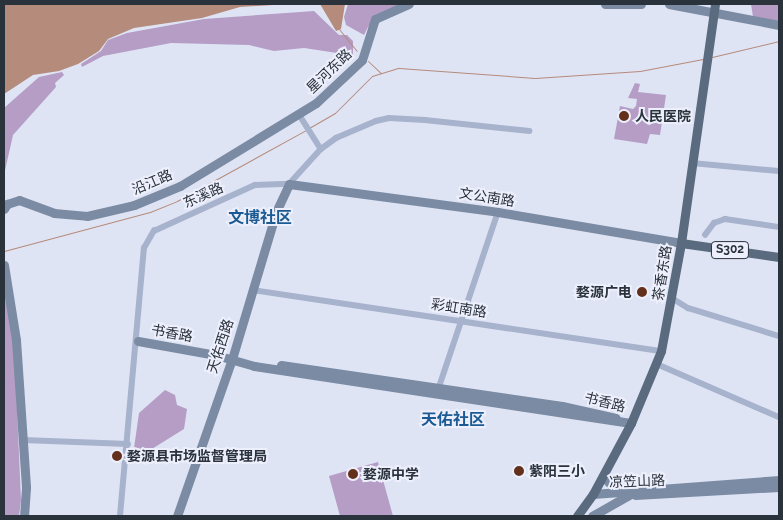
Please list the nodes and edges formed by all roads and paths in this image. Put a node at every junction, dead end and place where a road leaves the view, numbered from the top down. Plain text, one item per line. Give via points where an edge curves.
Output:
1 (409, 4) edge
2 (605, 4) edge
3 (641, 4) edge
4 (669, 4) edge
5 (715, 4) edge
6 (714, 14) junction
7 (779, 25) edge
8 (299, 114) junction
9 (530, 132) dead end
10 (321, 149) junction
11 (692, 163) junction
12 (779, 171) edge
13 (289, 184) junction
14 (4, 209) edge
15 (498, 212) junction
16 (779, 227) edge
17 (705, 235) dead end
18 (681, 243) junction
19 (779, 257) edge
20 (4, 265) edge
21 (252, 290) junction
22 (672, 298) junction
23 (461, 320) junction
24 (779, 336) edge
25 (138, 341) junction
26 (661, 351) junction
27 (232, 359) junction
28 (657, 364) junction
29 (438, 391) junction
30 (779, 417) edge
31 (631, 423) junction
32 (23, 440) junction
33 (128, 444) junction
34 (603, 476) junction
35 (779, 480) edge
36 (779, 487) edge
37 (629, 492) junction
38 (593, 494) junction
39 (24, 516) edge
40 (120, 516) edge
41 (177, 516) edge
42 (577, 516) edge
43 (592, 516) edge

1 - 8 street, 星河东路 via 375,19 362,60 316,103
2 - 3 street
4 - 6 street
5 - 6 main road, 茶香东路
6 - 7 street
6 - 11 main road, 茶香东路
8 - 10 street
8 - 14 street, 沿江路 via 180,186 134,205 87,216 54,213 19,200 7,204
9 - 10 street via 389,118 336,138
10 - 13 street
11 - 12 street
11 - 18 main road, 茶香东路
13 - 15 street, 文公南路
13 - 21 street, 天佑西路 via 276,212
13 - 25 street, 东溪路 via 254,185 147,237
15 - 18 street, 文公南路
15 - 23 street
16 - 17 street via 725,219 714,223
18 - 19 main road, S302
18 - 22 main road, 茶香东路
20 - 32 street via 16,340
21 - 23 street, 彩虹南路
21 - 27 street, 天佑西路
22 - 24 street via 688,308
22 - 26 main road, 茶香东路
23 - 26 street, 彩虹南路
23 - 29 street
25 - 27 street, 书香路
25 - 33 street, 东溪路
26 - 28 main road, 茶香东路
27 - 29 street, 书香路
27 - 41 street, 天佑西路
28 - 30 street
28 - 31 main road, 茶香东路
29 - 31 street, 书香路 via 605,414
31 - 34 main road, 茶香东路
32 - 33 street
32 - 39 street
33 - 40 street, 东溪路
34 - 37 street via 612,486
34 - 38 main road, 茶香东路
35 - 37 street, 凉笠山路
36 - 37 street, 凉笠山路
37 - 38 street, 凉笠山路
37 - 43 street
38 - 42 main road, 茶香东路

